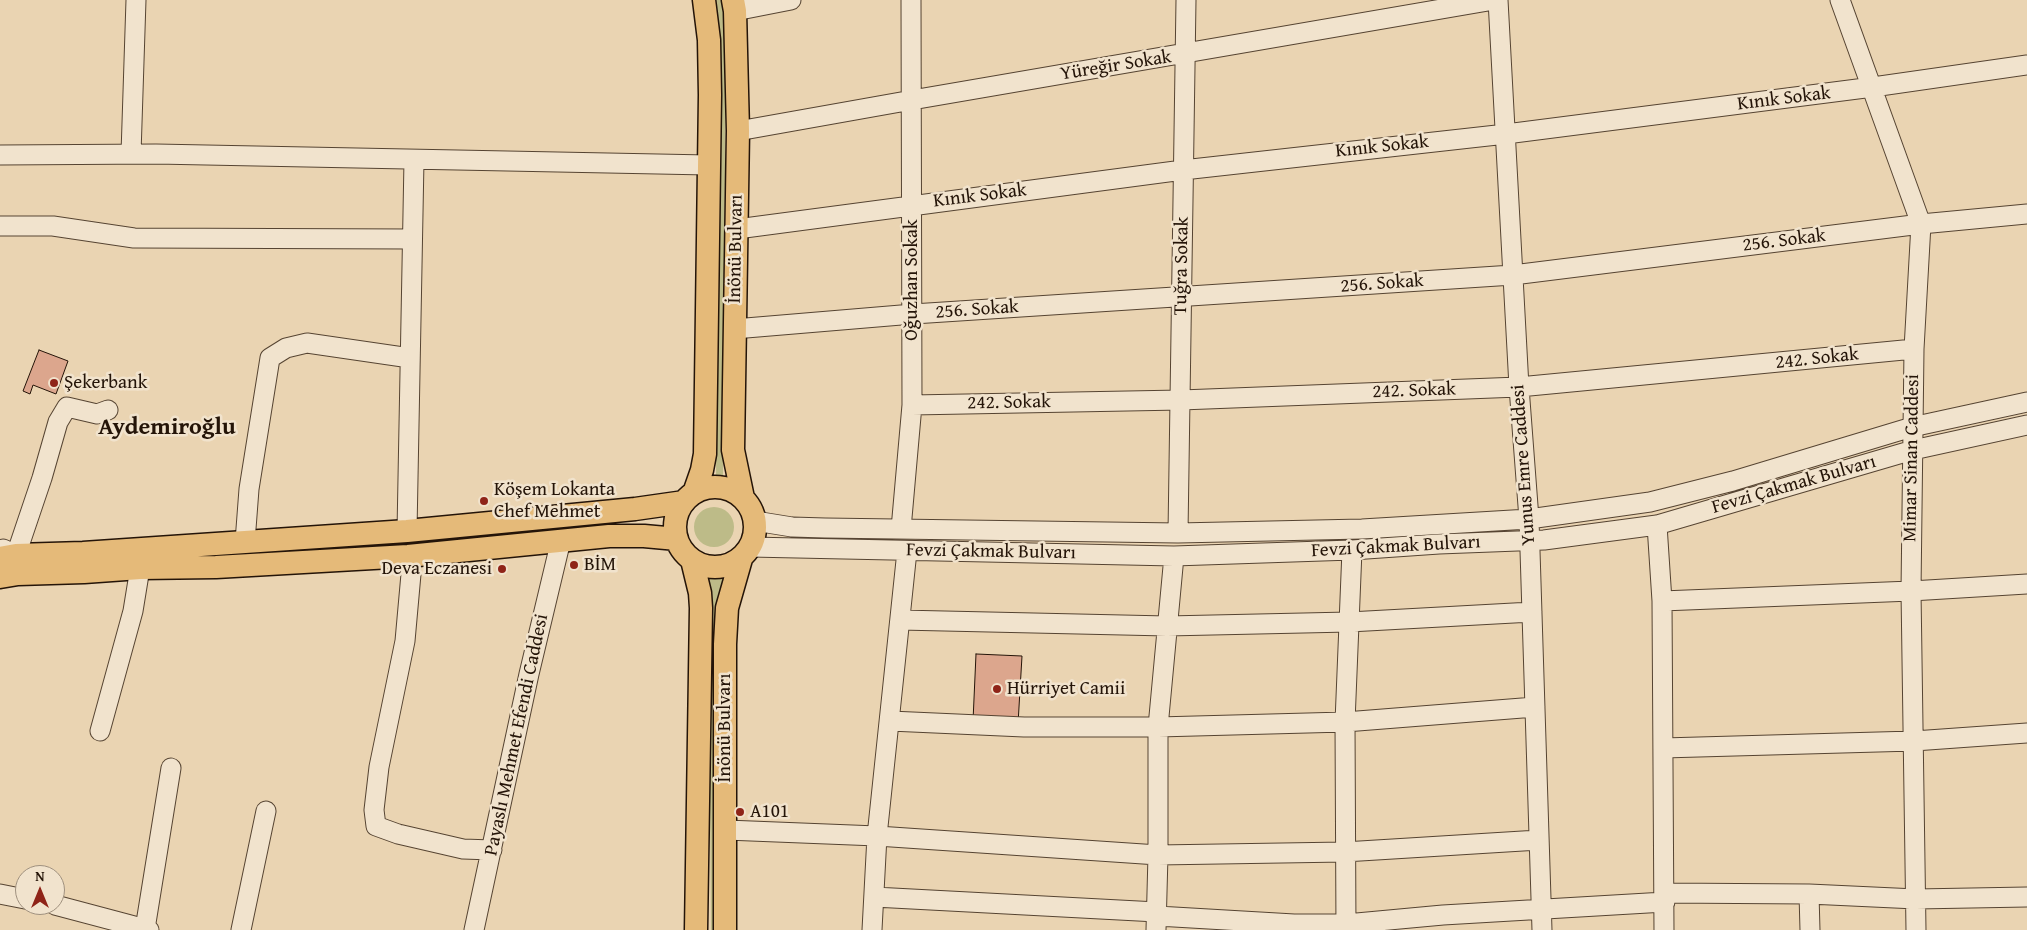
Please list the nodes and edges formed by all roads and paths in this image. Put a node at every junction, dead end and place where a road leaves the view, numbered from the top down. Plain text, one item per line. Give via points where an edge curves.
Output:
1 (136, 0) edge
2 (704, 0) edge
3 (791, 0) edge
4 (911, 0) edge
5 (1186, 0) edge
6 (1494, 0) edge
7 (1498, 0) edge
8 (1840, 0) edge
9 (734, 6) edge
10 (1185, 54) junction
11 (2027, 65) edge
12 (1872, 87) junction
13 (912, 100) junction
14 (738, 131) junction
15 (1506, 134) junction
16 (131, 154) junction
17 (0, 155) edge
18 (414, 160) junction
19 (708, 165) junction
20 (1183, 170) junction
21 (912, 204) junction
22 (2027, 214) edge
23 (1921, 224) junction
24 (0, 226) edge
25 (737, 229) junction
26 (412, 239) junction
27 (1513, 275) junction
28 (1182, 296) junction
29 (912, 314) junction
30 (734, 330) junction
31 (1914, 349) junction
32 (410, 358) junction
33 (1518, 387) junction
34 (1181, 400) junction
35 (2027, 402) edge
36 (912, 406) junction
37 (108, 410) dead end
38 (2027, 425) edge
39 (1912, 427) junction
40 (1913, 450) junction
41 (689, 498) junction
42 (743, 498) junction
43 (1529, 519) junction
44 (755, 521) junction
45 (1657, 525) junction
46 (901, 529) junction
47 (407, 531) junction
48 (1178, 533) junction
49 (677, 539) junction
50 (561, 540) junction
51 (1530, 541) junction
52 (245, 542) junction
53 (1352, 550) junction
54 (907, 551) junction
55 (5, 553) edge
56 (745, 553) junction
57 (408, 556) junction
58 (1174, 556) junction
59 (692, 560) junction
60 (140, 568) junction
61 (0, 577) edge
62 (2027, 584) edge
63 (1911, 592) junction
64 (1662, 601) junction
65 (1532, 612) junction
66 (900, 620) junction
67 (1349, 622) junction
68 (1167, 626) junction
69 (1535, 707) junction
70 (890, 721) junction
71 (1345, 722) junction
72 (1158, 728) junction
73 (100, 731) dead end
74 (2027, 733) edge
75 (1914, 741) junction
76 (1663, 748) junction
77 (170, 768) dead end
78 (266, 811) dead end
79 (726, 830) junction
80 (877, 836) junction
81 (1539, 840) junction
82 (492, 850) junction
83 (1344, 852) junction
84 (1158, 855) junction
85 (0, 894) edge
86 (1809, 894) junction
87 (15, 897) edge
88 (874, 897) junction
89 (1665, 897) junction
90 (2027, 897) edge
91 (1916, 899) junction
92 (65, 908) edge
93 (1541, 909) junction
94 (1157, 919) edge
95 (1346, 927) edge
96 (147, 929) edge
97 (241, 930) edge
98 (474, 930) edge
99 (696, 930) edge
100 (726, 930) edge
101 (872, 930) edge
102 (1542, 930) edge
103 (1664, 930) edge
104 (1810, 930) edge
105 (1916, 930) edge

1 - 16 street
2 - 19 main road, İnönü Bulvarı via 709,40
3 - 9 street
4 - 13 street, Oğuzhan Sokak
5 - 10 street, Tuğra Sokak
6 - 10 street, Yüreğir Sokak
7 - 15 street, Yunus Emre Caddesi
8 - 12 street, Mimar Sinan Caddesi
9 - 14 main road, İnönü Bulvarı
10 - 13 street, Yüreğir Sokak
10 - 20 street, Tuğra Sokak
11 - 12 street, Kınık Sokak
12 - 15 street, Kınık Sokak
12 - 23 street, Mimar Sinan Caddesi
13 - 14 street, Yüreğir Sokak
13 - 21 street, Oğuzhan Sokak
14 - 25 main road, İnönü Bulvarı
15 - 20 street, Kınık Sokak
15 - 27 street, Yunus Emre Caddesi
16 - 17 street
16 - 18 street
18 - 19 street
18 - 26 street
19 - 41 main road, İnönü Bulvarı via 705,454 702,470
20 - 21 street, Kınık Sokak
20 - 28 street, Tuğra Sokak
21 - 25 street, Kınık Sokak
21 - 29 street, Oğuzhan Sokak
22 - 23 street, 256. Sokak
23 - 27 street, 256. Sokak
23 - 31 street, Mimar Sinan Caddesi
24 - 26 street via 53,226 134,238
25 - 30 main road, İnönü Bulvarı
26 - 32 street
27 - 28 street, 256. Sokak
27 - 33 street, Yunus Emre Caddesi
28 - 29 street, 256. Sokak
28 - 34 street, Tuğra Sokak
29 - 30 street, 256. Sokak
29 - 36 street, Oğuzhan Sokak
30 - 42 main road, İnönü Bulvarı via 733,450
31 - 33 street, 242. Sokak
31 - 39 street, Mimar Sinan Caddesi
32 - 47 street
32 - 52 street via 307,343 286,348 270,358 249,489
33 - 34 street, 242. Sokak
33 - 43 street, Yunus Emre Caddesi
34 - 36 street, 242. Sokak
34 - 48 street, Tuğra Sokak
35 - 39 street, Fevzi Çakmak Bulvarı
36 - 46 street, Oğuzhan Sokak
37 - 55 street via 97,414 67,407 58,422 42,478
38 - 40 street, Fevzi Çakmak Bulvarı
39 - 40 street, Mimar Sinan Caddesi
39 - 43 street, Fevzi Çakmak Bulvarı via 1733,481 1650,502
40 - 45 street, Fevzi Çakmak Bulvarı
40 - 63 street, Mimar Sinan Caddesi
41 - 42 main road via 706,488 719,487
41 - 47 main road via 635,509
41 - 49 main road via 678,513
42 - 44 main road
43 - 48 street, Fevzi Çakmak Bulvarı via 1362,529
43 - 51 street, Yunus Emre Caddesi
44 - 46 street, Fevzi Çakmak Bulvarı via 803,527
44 - 56 main road via 755,534
45 - 51 street, Fevzi Çakmak Bulvarı
45 - 64 street
46 - 48 street, Fevzi Çakmak Bulvarı
47 - 52 main road
49 - 50 main road via 627,535
49 - 59 main road via 682,551
50 - 57 main road
50 - 82 street, Payaslı Mehmet Efendi Caddesi
51 - 53 street, Fevzi Çakmak Bulvarı
51 - 65 street, Yunus Emre Caddesi
52 - 55 main road via 83,553
53 - 58 street, Fevzi Çakmak Bulvarı
53 - 67 street
54 - 56 street, Fevzi Çakmak Bulvarı
54 - 58 street, Fevzi Çakmak Bulvarı
54 - 66 street
56 - 59 main road via 731,565 717,567 704,566
56 - 79 main road, İnönü Bulvarı via 727,608
57 - 60 main road
57 - 82 street via 411,574 405,641 379,767 374,810 376,826 463,849
58 - 68 street
59 - 99 main road via 701,608
60 - 61 main road
60 - 73 street via 133,611
62 - 63 street
63 - 64 street
63 - 75 street, Mimar Sinan Caddesi
64 - 76 street
65 - 67 street
65 - 69 street, Yunus Emre Caddesi
66 - 68 street
66 - 70 street
67 - 68 street
67 - 71 street
68 - 72 street
69 - 71 street
69 - 81 street, Yunus Emre Caddesi
70 - 72 street
70 - 80 street
71 - 72 street
71 - 83 street
72 - 84 street
74 - 75 street
75 - 76 street
75 - 91 street, Mimar Sinan Caddesi
76 - 89 street
77 - 96 street
78 - 97 street
79 - 80 street
79 - 100 main road, İnönü Bulvarı
80 - 84 street
80 - 88 street
81 - 83 street
81 - 93 street, Yunus Emre Caddesi
82 - 98 street, Payaslı Mehmet Efendi Caddesi
83 - 84 street
83 - 95 street
84 - 94 street
85 - 87 street
86 - 89 street
86 - 91 street
86 - 104 street
88 - 94 street
88 - 101 street
89 - 93 street
89 - 103 street
90 - 91 street
91 - 105 street, Mimar Sinan Caddesi
92 - 96 street
93 - 95 street via 1443,915
93 - 102 street, Yunus Emre Caddesi
94 - 95 street

